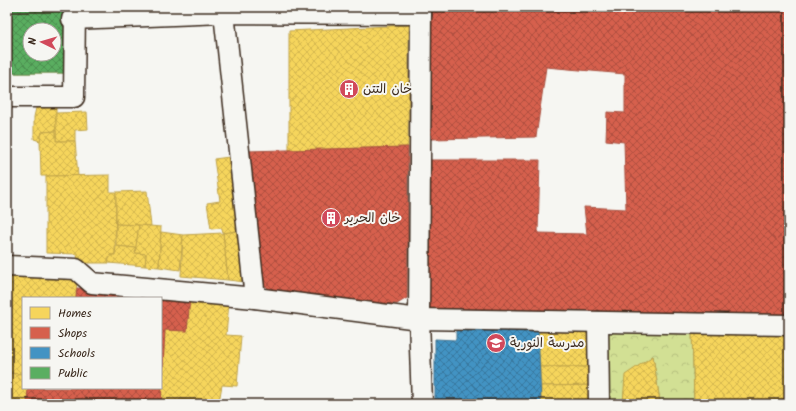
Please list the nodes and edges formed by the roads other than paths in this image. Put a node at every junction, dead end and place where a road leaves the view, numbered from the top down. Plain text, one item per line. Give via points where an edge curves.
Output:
1 (421, 10) edge
2 (224, 13) junction
3 (74, 15) edge
4 (7, 97) edge
5 (7, 266) edge
6 (255, 298) junction
7 (419, 319) junction
8 (598, 322) junction
9 (789, 325) edge
10 (422, 404) edge
11 (599, 404) edge

1 - 2 street
1 - 7 street
2 - 3 street
2 - 6 street
3 - 4 street via 74,98
5 - 6 street via 76,270 92,283
6 - 7 street
7 - 8 street
7 - 10 street
8 - 9 street
8 - 11 street

